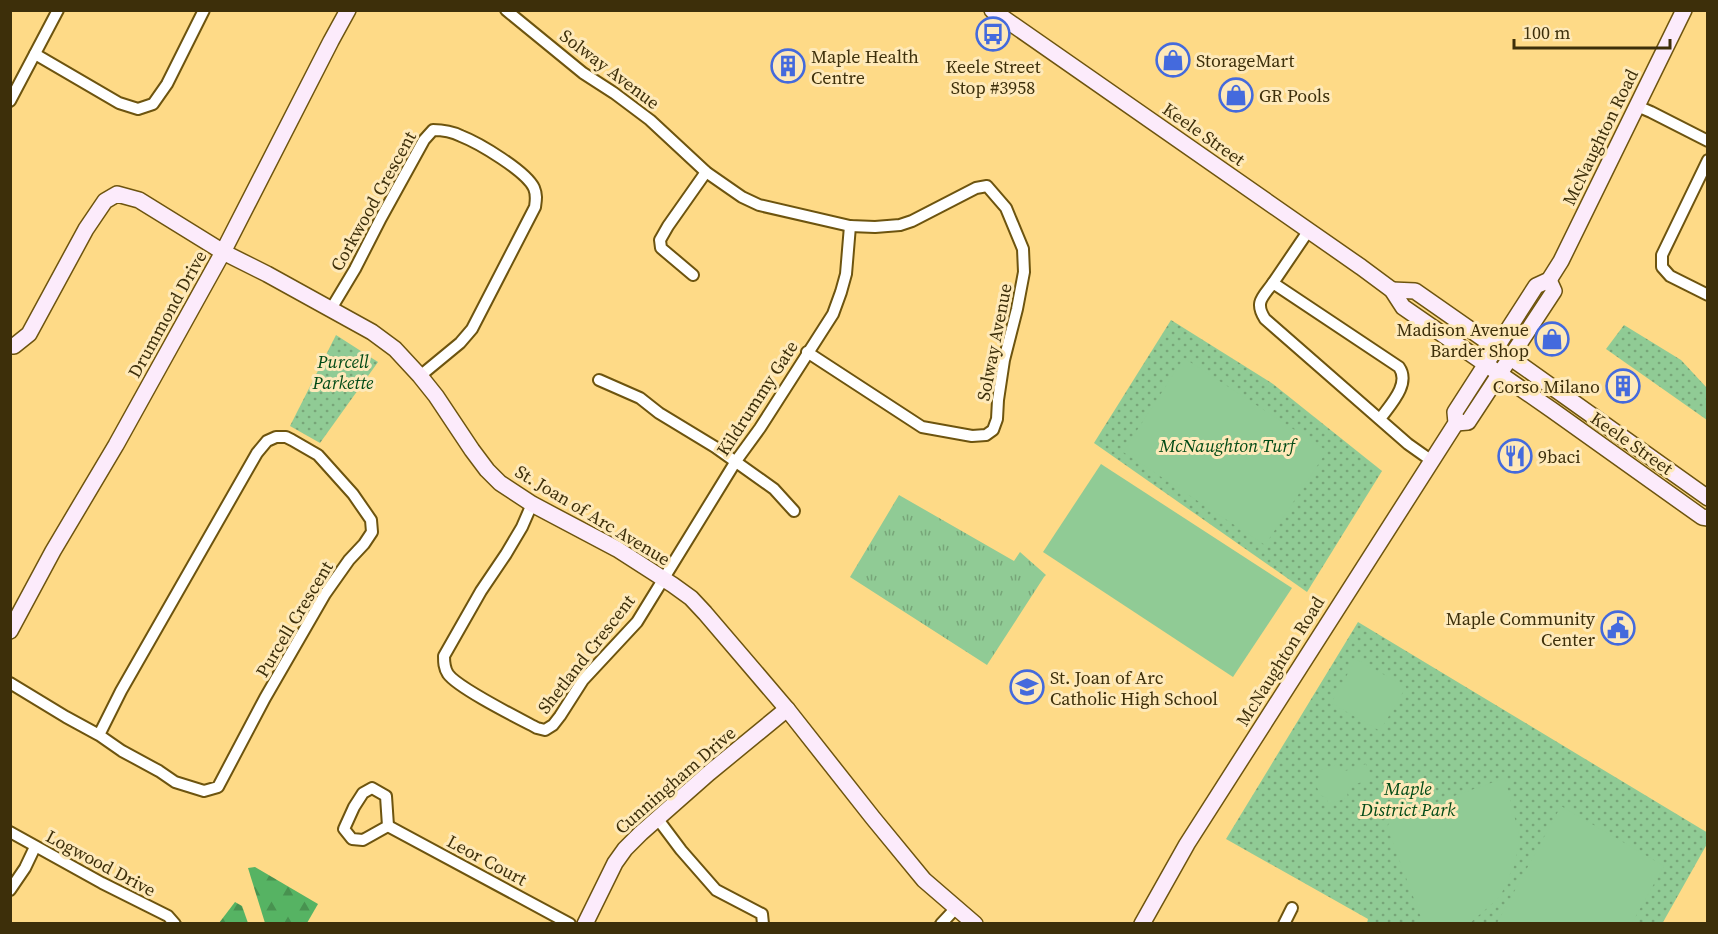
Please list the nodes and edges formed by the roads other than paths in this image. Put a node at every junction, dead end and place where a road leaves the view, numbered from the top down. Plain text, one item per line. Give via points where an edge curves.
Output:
1 (58, 10) edge
2 (204, 10) edge
3 (348, 10) edge
4 (506, 10) edge
5 (993, 10) edge
6 (1684, 10) edge
7 (36, 54) junction
8 (10, 101) edge
9 (1637, 106) junction
10 (1707, 141) edge
11 (1707, 160) edge
12 (706, 172) junction
13 (850, 226) junction
14 (1309, 230) junction
15 (223, 252) junction
16 (693, 275) dead end
17 (1549, 280) junction
18 (1273, 283) junction
19 (1392, 290) junction
20 (1707, 295) edge
21 (331, 309) junction
22 (10, 346) edge
23 (1497, 348) junction
24 (807, 352) junction
25 (1510, 357) junction
26 (1486, 364) junction
27 (1500, 374) junction
28 (420, 376) junction
29 (599, 380) dead end
30 (1380, 419) junction
31 (1456, 423) junction
32 (736, 461) junction
33 (1432, 461) junction
34 (1707, 498) edge
35 (532, 504) junction
36 (794, 511) dead end
37 (1707, 518) edge
38 (663, 579) junction
39 (10, 631) edge
40 (10, 683) edge
41 (787, 709) junction
42 (99, 735) junction
43 (657, 818) junction
44 (388, 826) junction
45 (10, 832) edge
46 (35, 847) junction
47 (10, 890) edge
48 (956, 908) junction
49 (1292, 908) dead end
50 (175, 924) edge
51 (570, 924) edge
52 (585, 924) edge
53 (763, 924) edge
54 (941, 924) edge
55 (975, 924) edge
56 (1142, 924) edge
57 (1284, 924) edge

1 - 7 street
2 - 7 street via 167,84 153,104 138,109 119,103
3 - 15 street, Drummond Drive
4 - 12 street, Solway Avenue via 583,73 650,120
5 - 14 street, Keele Street
6 - 9 street, McNaughton Road
7 - 8 street
9 - 10 street
9 - 17 street, McNaughton Road
11 - 20 street via 1662,255 1662,267 1670,276
12 - 13 street, Solway Avenue via 759,205
12 - 16 street via 660,240 661,248
13 - 24 street, Kildrummy Gate via 841,292 833,314
13 - 24 street, Solway Avenue via 900,225 987,186 1006,208 1023,249 1024,272 1004,360 996,425 986,435 972,436 922,427
14 - 18 street
14 - 19 street, Keele Street
15 - 21 street, St. Joan of Arc Avenue
15 - 22 street, St. Joan of Arc Avenue via 139,200 117,194 105,201 86,229 29,334
15 - 39 street, Drummond Drive
17 - 23 street, McNaughton Road via 1536,286
17 - 25 street, McNaughton Road via 1554,291
18 - 30 street via 1259,306 1265,319
18 - 30 street via 1400,367 1403,383
19 - 23 street, Keele Street via 1415,291
19 - 26 street, Keele Street via 1402,308
21 - 28 street, St. Joan of Arc Avenue via 395,349
21 - 28 street, Corkwood Crescent via 423,140 434,130 442,130 461,135 494,153 534,186 535,207 472,329
23 - 25 street, Keele Street
23 - 26 street, McNaughton Road
24 - 32 street, Kildrummy Gate
25 - 27 street, McNaughton Road
25 - 34 street, Keele Street
26 - 27 street, Keele Street
26 - 31 street, McNaughton Road via 1455,412
27 - 31 street, McNaughton Road via 1468,422
27 - 37 street, Keele Street
28 - 35 street, St. Joan of Arc Avenue via 487,470
29 - 32 street via 640,398
30 - 33 street
31 - 33 street, McNaughton Road
32 - 36 street via 774,489
32 - 38 street, Kildrummy Gate
33 - 56 street, McNaughton Road via 1187,844
35 - 38 street, St. Joan of Arc Avenue via 617,549
35 - 38 street, Shetland Crescent via 444,656 444,667 461,685 545,730 560,716 583,680 637,621
38 - 41 street, St. Joan of Arc Avenue via 691,598
40 - 42 street, Purcell Crescent
41 - 43 street, Cunningham Drive
41 - 48 street, St. Joan of Arc Avenue via 924,880
42 - 42 street, Purcell Crescent via 175,782 204,791 218,787 326,594 372,532 371,520 353,494 318,455 286,437 267,441 257,453
43 - 52 street, Cunningham Drive via 615,863
43 - 53 street via 716,890 762,914
44 - 44 street via 386,796 372,788 363,793 345,829 352,839 363,840
44 - 51 street, Leor Court
45 - 46 street, Logwood Drive
46 - 47 street
46 - 50 street, Logwood Drive via 168,916
48 - 54 street
48 - 55 street, St. Joan of Arc Avenue
49 - 57 street

